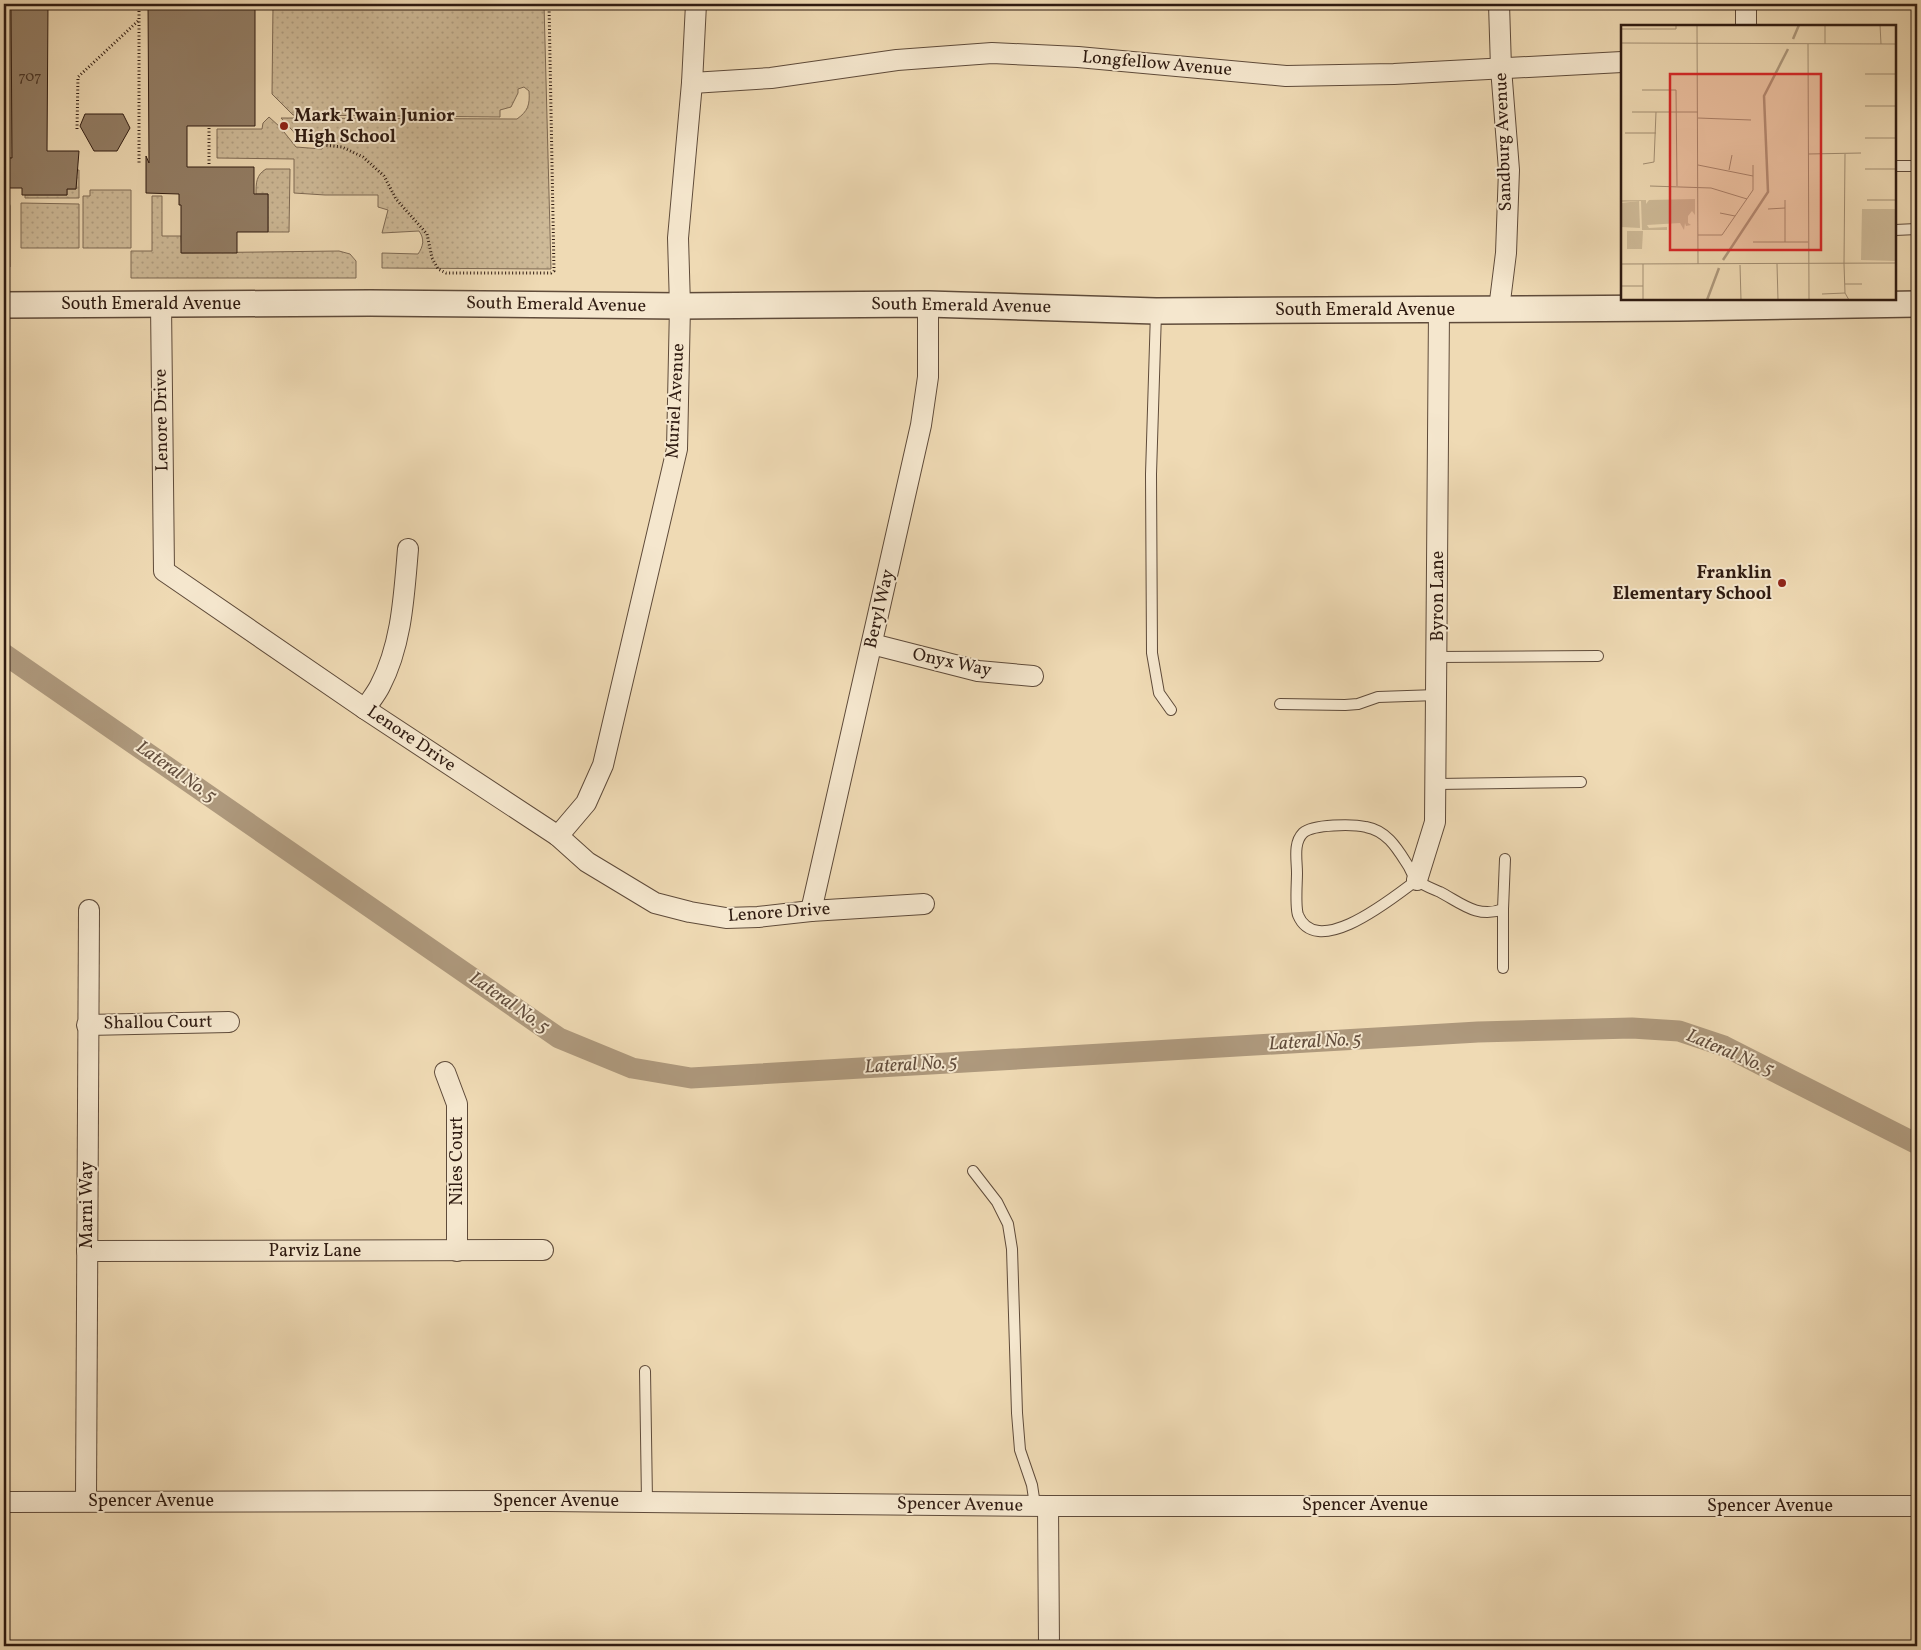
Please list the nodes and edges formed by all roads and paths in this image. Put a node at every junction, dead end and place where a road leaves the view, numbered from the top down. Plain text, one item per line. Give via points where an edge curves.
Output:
1 (139, 4) edge
2 (549, 4) edge
3 (696, 4) edge
4 (1499, 4) edge
5 (1746, 4) edge
6 (139, 20) junction
7 (1746, 25) edge
8 (1621, 62) edge
9 (1501, 68) junction
10 (692, 83) junction
11 (209, 128) dead end
12 (77, 129) dead end
13 (323, 145) dead end
14 (139, 164) dead end
15 (209, 164) dead end
16 (1896, 166) edge
17 (1917, 166) edge
18 (1917, 229) edge
19 (1896, 230) edge
20 (1882, 302) edge
21 (160, 304) junction
22 (928, 304) junction
23 (1917, 304) edge
24 (4, 305) edge
25 (680, 306) junction
26 (1499, 309) junction
27 (1439, 310) junction
28 (1156, 311) junction
29 (408, 549) dead end
30 (872, 644) junction
31 (1598, 656) dead end
32 (1438, 657) junction
33 (1033, 676) dead end
34 (1438, 695) junction
35 (1280, 704) dead end
36 (365, 709) junction
37 (1171, 710) dead end
38 (1581, 782) dead end
39 (1437, 784) junction
40 (558, 836) junction
41 (1505, 860) dead end
42 (1417, 880) junction
43 (924, 904) dead end
44 (89, 910) dead end
45 (1503, 910) junction
46 (811, 911) junction
47 (1503, 968) dead end
48 (229, 1022) dead end
49 (87, 1025) junction
50 (445, 1072) dead end
51 (974, 1171) dead end
52 (543, 1250) dead end
53 (457, 1251) junction
54 (87, 1252) junction
55 (645, 1371) dead end
56 (86, 1501) junction
57 (4, 1502) edge
58 (647, 1502) junction
59 (1041, 1506) junction
60 (1917, 1506) edge
61 (1049, 1646) edge

1 - 6 path
2 - 13 path via 554,271 551,273 446,273 432,258 427,234 396,200 384,176 363,157 342,147
3 - 10 street, Muriel Avenue
4 - 9 street, Sandburg Avenue
5 - 7 street
6 - 12 path via 78,77
6 - 14 path
8 - 9 street, Longfellow Avenue
9 - 10 street, Longfellow Avenue via 1286,76 1078,57 992,53 897,60 771,78
9 - 26 street, Sandburg Avenue via 1509,170 1506,254
10 - 25 street, Muriel Avenue via 678,238
11 - 15 path
16 - 17 lane
18 - 19 lane
20 - 23 street, South Emerald Avenue
20 - 26 street, South Emerald Avenue
21 - 24 street, South Emerald Avenue
21 - 25 street, South Emerald Avenue
21 - 36 street, Lenore Drive via 164,571
22 - 25 street, South Emerald Avenue
22 - 28 street, South Emerald Avenue
22 - 30 street, Beryl Way via 928,377 921,425
25 - 40 street, Muriel Avenue via 677,449 603,765 586,803
26 - 27 street, South Emerald Avenue
27 - 28 street, South Emerald Avenue
27 - 32 street, Byron Lane
28 - 37 lane via 1151,474 1152,653 1159,693
29 - 36 street via 395,649 380,686
30 - 33 street, Onyx Way via 978,671
30 - 46 street, Beryl Way
31 - 32 lane
32 - 34 street, Byron Lane
34 - 35 lane via 1378,697 1345,705
34 - 39 street, Byron Lane
36 - 40 street, Lenore Drive
38 - 39 lane
39 - 42 street, Byron Lane via 1436,822
40 - 46 street, Lenore Drive via 587,862 656,903 726,918
41 - 45 lane
42 - 42 lane via 1395,845 1382,832 1366,827 1317,827 1304,833 1297,844 1297,914 1305,925 1318,931 1334,931 1358,919
42 - 45 lane via 1476,912
43 - 46 street, Lenore Drive
44 - 49 street, Marni Way
45 - 47 lane
48 - 49 street, Shallou Court
49 - 54 street, Marni Way
50 - 53 street, Niles Court via 457,1104
51 - 59 lane via 997,1202 1008,1224 1020,1450
52 - 53 street, Parviz Lane
53 - 54 street, Parviz Lane
54 - 56 street, Marni Way
55 - 58 lane
56 - 57 street, Spencer Avenue
56 - 58 street, Spencer Avenue
58 - 59 street, Spencer Avenue
59 - 60 street, Spencer Avenue
59 - 61 street

